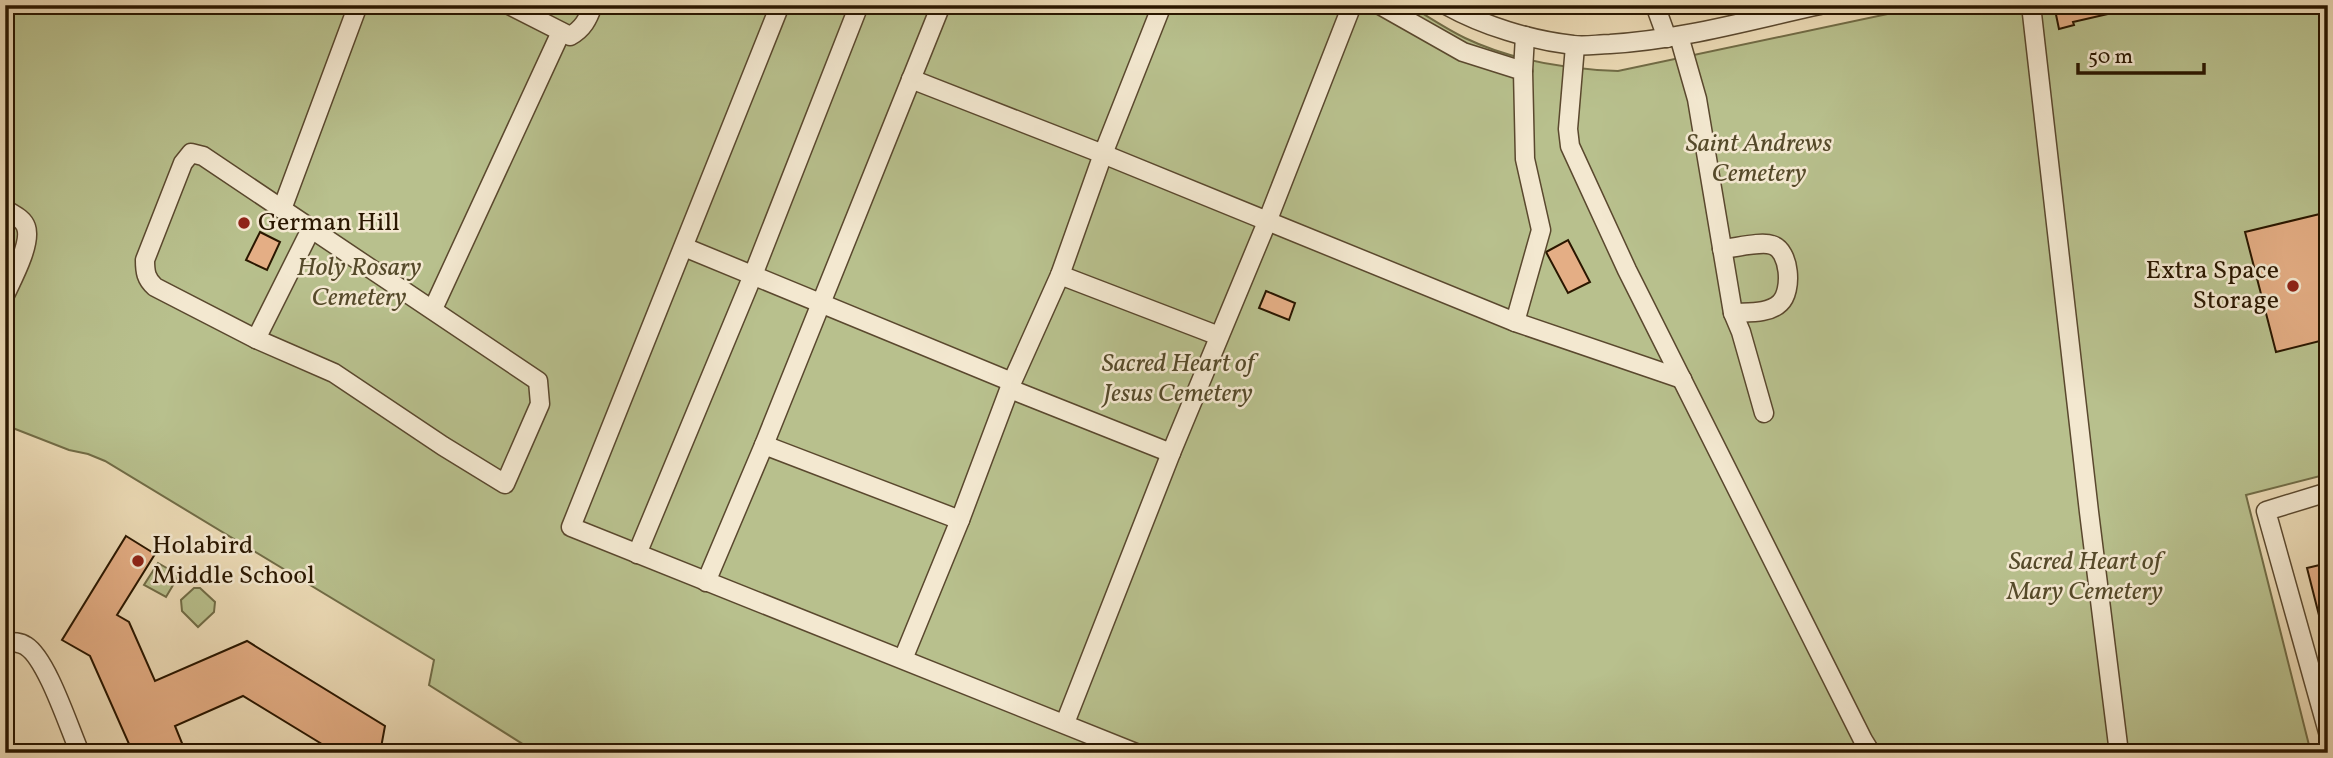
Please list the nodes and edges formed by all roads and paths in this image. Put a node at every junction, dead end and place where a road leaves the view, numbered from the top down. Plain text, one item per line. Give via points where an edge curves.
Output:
1 (358, 5) edge
2 (509, 5) edge
3 (593, 5) edge
4 (780, 5) edge
5 (859, 5) edge
6 (941, 5) edge
7 (1163, 5) edge
8 (1352, 5) edge
9 (1380, 5) edge
10 (1655, 5) edge
11 (1820, 5) edge
12 (2031, 5) edge
13 (1457, 8) edge
14 (561, 33) junction
15 (1525, 36) junction
16 (1673, 37) junction
17 (1575, 46) junction
18 (1523, 71) junction
19 (911, 79) junction
20 (1103, 155) junction
21 (5, 209) edge
22 (282, 209) junction
23 (1267, 222) junction
24 (311, 229) junction
25 (684, 247) junction
26 (1723, 249) junction
27 (752, 275) junction
28 (1060, 275) junction
29 (5, 295) edge
30 (821, 303) junction
31 (433, 309) junction
32 (1733, 313) junction
33 (1515, 322) junction
34 (1219, 336) junction
35 (256, 339) junction
36 (1682, 379) junction
37 (1011, 386) junction
38 (1764, 413) dead end
39 (764, 445) junction
40 (1171, 453) junction
41 (2328, 492) edge
42 (960, 520) junction
43 (637, 554) junction
44 (706, 582) junction
45 (5, 642) edge
46 (903, 659) junction
47 (1065, 723) junction
48 (2328, 733) edge
49 (80, 753) edge
50 (1136, 753) edge
51 (1871, 753) edge
52 (2119, 753) edge

1 - 22 street
2 - 14 street
3 - 14 street via 580,31 570,36
4 - 25 street
5 - 27 street
6 - 19 street
7 - 20 street
8 - 23 street
9 - 18 street via 1463,52
10 - 16 street
11 - 16 street
12 - 52 street
13 - 15 street
14 - 31 street
15 - 17 street
15 - 18 street
16 - 17 street
16 - 26 street via 1697,99
17 - 36 street via 1570,146
18 - 33 street via 1525,159 1542,230
19 - 20 street
19 - 30 street
20 - 23 street
20 - 28 street
21 - 29 street via 26,225 27,241
22 - 24 street
22 - 35 street via 203,156 191,153 145,260 145,272 155,287
23 - 33 street
23 - 34 street
24 - 31 street
24 - 35 street
25 - 27 street
25 - 43 street via 571,527
26 - 32 street
26 - 32 street via 1770,244 1780,249 1786,263 1788,284 1783,302 1770,310
27 - 30 street
27 - 43 street
28 - 34 street
28 - 37 street
30 - 37 street
30 - 39 street
31 - 35 street via 538,381 540,404 505,484 334,373
32 - 38 street
33 - 36 street
34 - 40 street
36 - 51 street
37 - 40 street
37 - 42 street
39 - 42 street
39 - 44 street
40 - 47 street
41 - 48 street via 2266,511
42 - 46 street
43 - 44 street
44 - 46 street
45 - 49 street via 26,646 40,660
46 - 47 street
47 - 50 street

